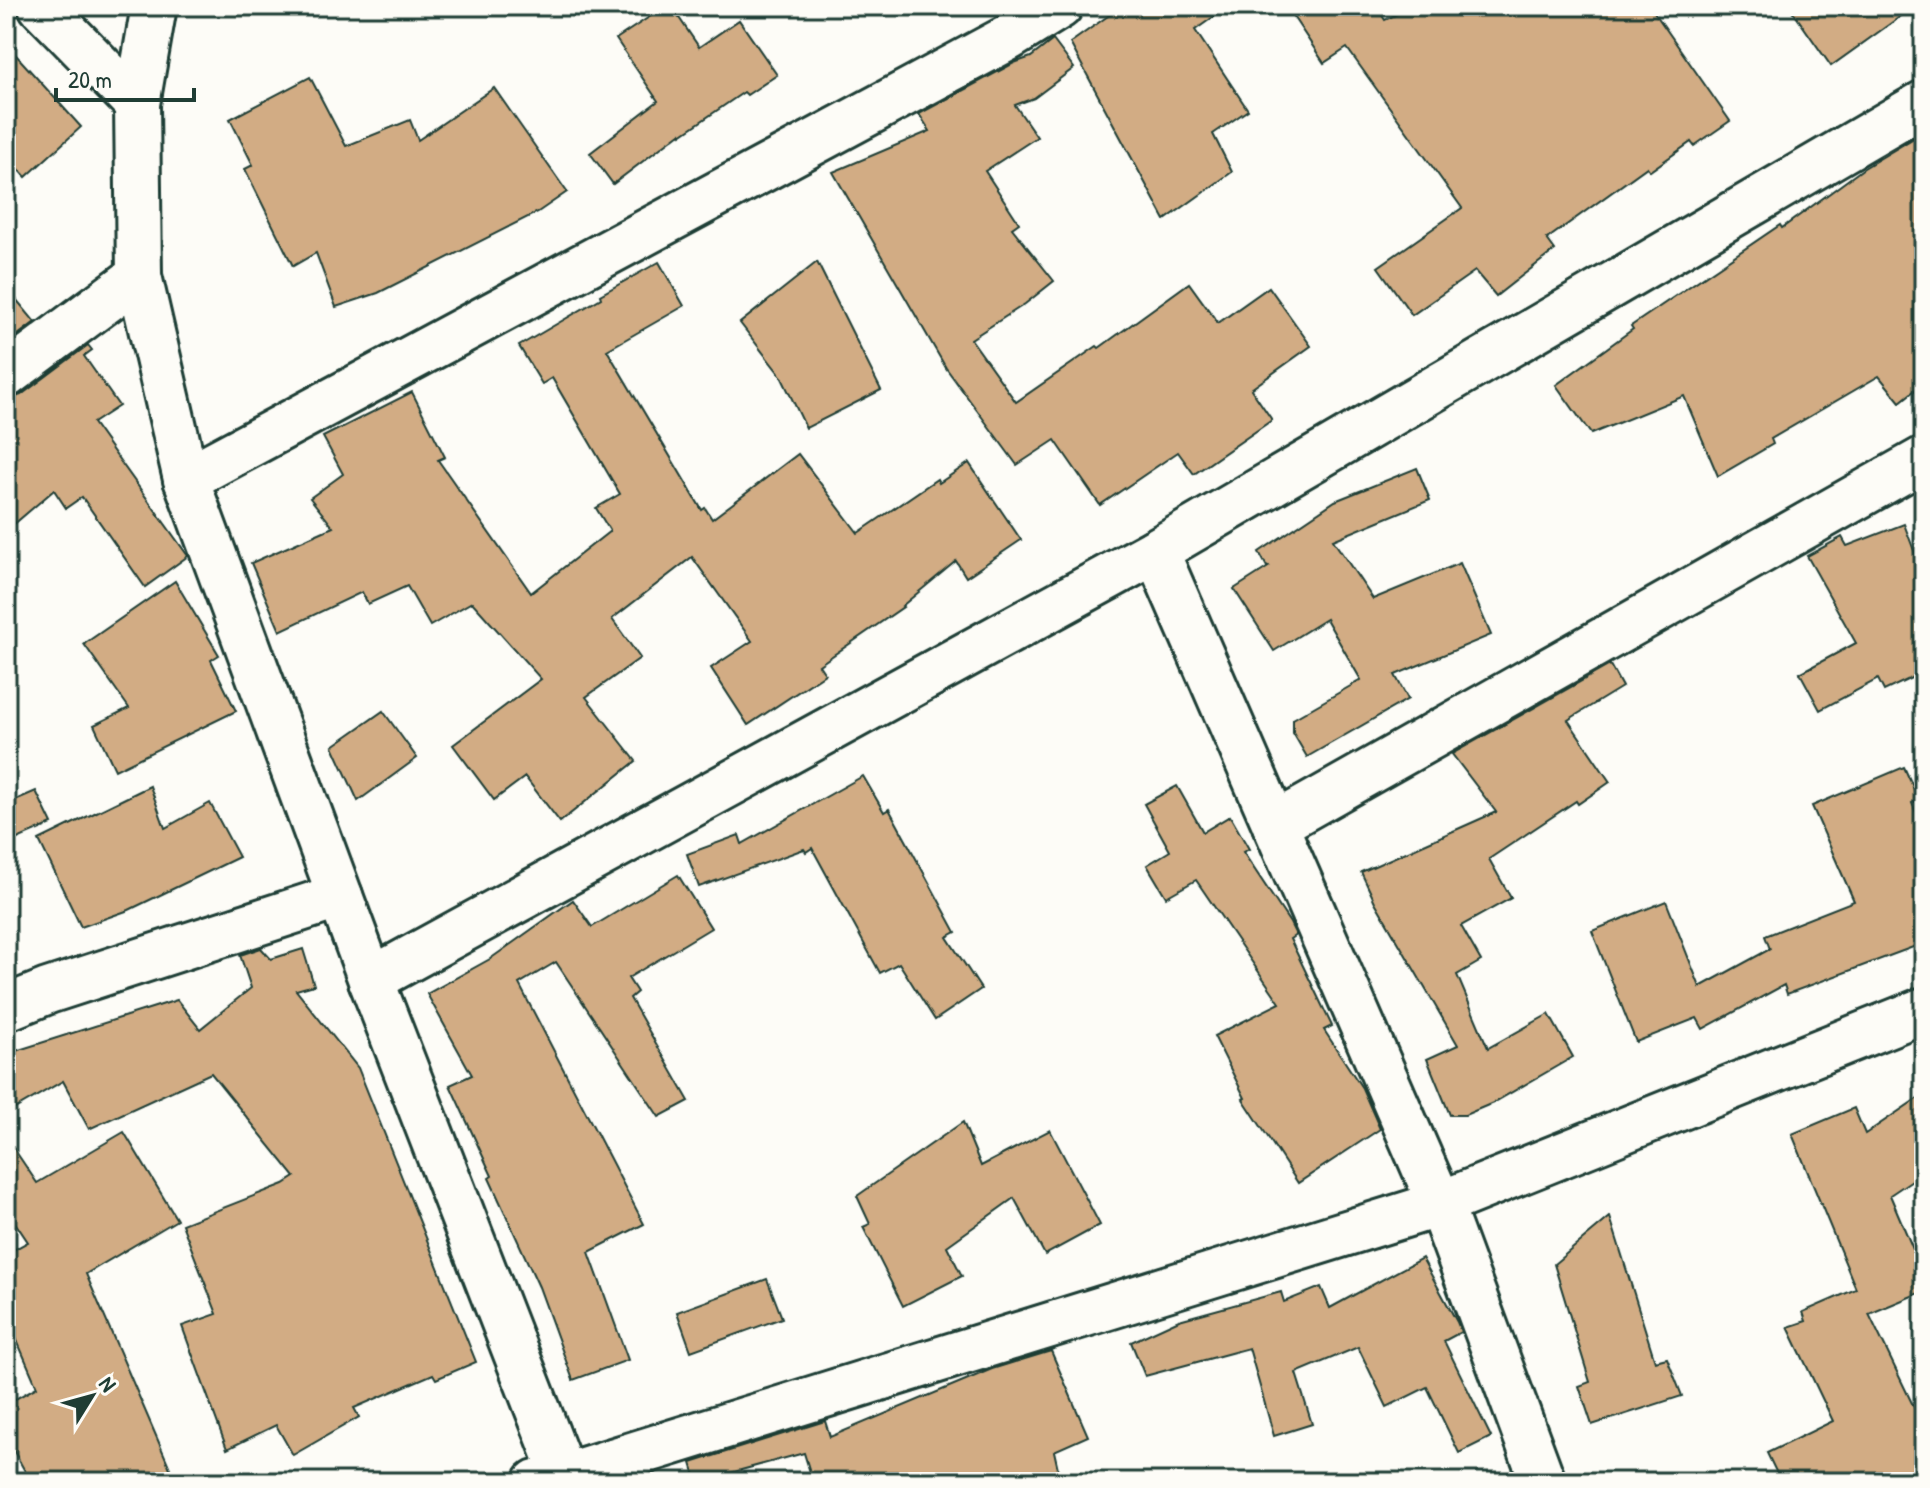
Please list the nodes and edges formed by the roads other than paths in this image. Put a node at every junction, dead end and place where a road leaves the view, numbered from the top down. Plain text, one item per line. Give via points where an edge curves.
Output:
1 (41, 6) edge
2 (154, 6) edge
3 (1060, 6) edge
4 (1924, 103) edge
5 (137, 104) junction
6 (139, 276) junction
7 (6, 375) edge
8 (1924, 459) edge
9 (186, 479) junction
10 (1156, 551) junction
11 (1275, 825) junction
12 (340, 896) junction
13 (371, 980) junction
14 (6, 1008) edge
15 (1924, 1010) edge
16 (1440, 1204) junction
17 (555, 1480) edge
18 (1543, 1482) edge

1 - 5 street
2 - 5 street
3 - 9 street
4 - 10 street
5 - 6 street
6 - 7 street
6 - 9 street
8 - 11 street
9 - 12 street
10 - 11 street
10 - 13 street
11 - 16 street
12 - 13 street
12 - 14 street
13 - 17 street
15 - 16 street
16 - 17 street
16 - 18 street

